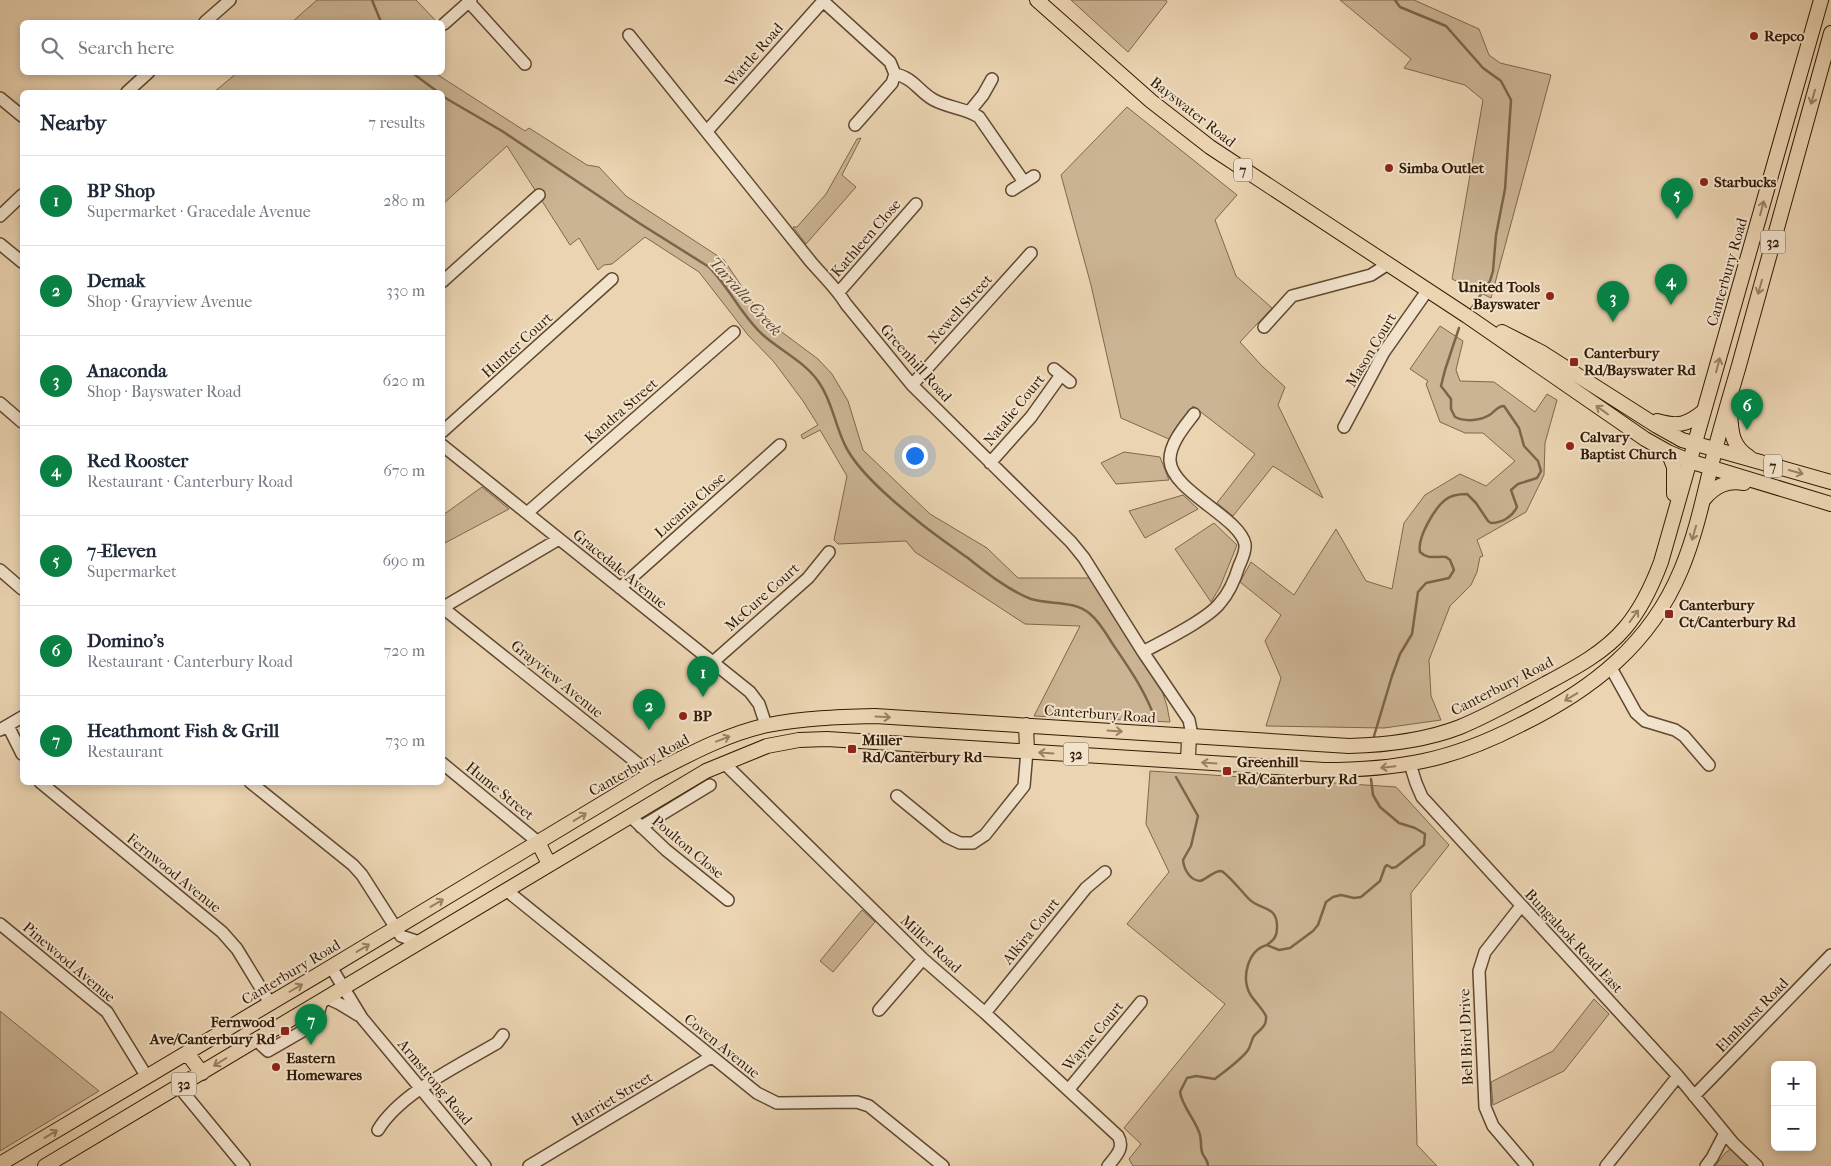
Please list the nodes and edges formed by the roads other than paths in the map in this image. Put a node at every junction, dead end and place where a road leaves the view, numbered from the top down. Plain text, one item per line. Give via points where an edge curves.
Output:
1 (230, 0) edge
2 (823, 0) edge
3 (1037, 0) edge
4 (1821, 0) edge
5 (470, 1) edge
6 (207, 20) edge
7 (445, 23) edge
8 (1831, 33) edge
9 (629, 35) dead end
10 (525, 64) dead end
11 (895, 74) junction
12 (146, 75) edge
13 (992, 78) dead end
14 (129, 90) edge
15 (0, 98) edge
16 (970, 111) junction
17 (20, 114) edge
18 (855, 125) dead end
19 (707, 131) junction
20 (1034, 176) dead end
21 (1024, 182) junction
22 (1012, 190) dead end
23 (539, 195) dead end
24 (20, 197) edge
25 (916, 204) dead end
26 (0, 216) edge
27 (0, 244) edge
28 (1031, 253) dead end
29 (20, 260) edge
30 (1747, 261) junction
31 (1767, 263) junction
32 (1388, 264) junction
33 (445, 279) edge
34 (612, 279) dead end
35 (1427, 291) junction
36 (838, 292) junction
37 (1264, 327) dead end
38 (734, 332) dead end
39 (1534, 353) junction
40 (1062, 375) dead end
41 (912, 385) junction
42 (1730, 398) junction
43 (0, 403) edge
44 (1704, 411) junction
45 (1194, 414) dead end
46 (1642, 417) junction
47 (20, 420) edge
48 (1344, 428) dead end
49 (445, 429) edge
50 (1694, 443) junction
51 (780, 444) dead end
52 (445, 447) edge
53 (1715, 450) junction
54 (1668, 452) junction
55 (1689, 461) junction
56 (1755, 461) junction
57 (990, 463) junction
58 (1711, 468) junction
59 (1831, 482) edge
60 (1777, 488) junction
61 (1703, 499) junction
62 (1831, 504) edge
63 (527, 513) junction
64 (1670, 529) junction
65 (559, 539) junction
66 (829, 552) dead end
67 (0, 570) edge
68 (20, 587) edge
69 (620, 588) junction
70 (445, 607) edge
71 (445, 610) edge
72 (1601, 651) junction
73 (1143, 652) junction
74 (713, 662) junction
75 (1610, 668) junction
76 (20, 719) edge
77 (766, 725) junction
78 (1026, 725) junction
79 (4, 728) edge
80 (1189, 736) junction
81 (20, 751) edge
82 (1027, 751) junction
83 (1188, 761) junction
84 (724, 763) junction
85 (1410, 764) junction
86 (445, 765) edge
87 (1708, 765) dead end
88 (651, 774) junction
89 (44, 785) edge
90 (254, 785) edge
91 (710, 785) dead end
92 (669, 792) junction
93 (897, 796) dead end
94 (630, 816) junction
95 (641, 827) junction
96 (538, 842) junction
97 (549, 864) junction
98 (1105, 872) dead end
99 (506, 890) junction
100 (728, 900) dead end
101 (1521, 906) junction
102 (0, 924) edge
103 (398, 932) junction
104 (419, 942) junction
105 (1831, 955) edge
106 (396, 956) junction
107 (923, 959) junction
108 (331, 967) junction
109 (344, 988) junction
110 (324, 999) junction
111 (1141, 1002) dead end
112 (270, 1003) junction
113 (879, 1010) dead end
114 (985, 1013) junction
115 (362, 1018) junction
116 (503, 1035) dead end
117 (187, 1053) junction
118 (711, 1057) junction
119 (202, 1073) junction
120 (1678, 1076) junction
121 (147, 1077) junction
122 (179, 1087) junction
123 (420, 1089) junction
124 (1069, 1089) junction
125 (1694, 1096) junction
126 (378, 1130) dead end
127 (1725, 1133) junction
128 (0, 1164) edge
129 (45, 1166) edge
130 (244, 1166) edge
131 (485, 1166) edge
132 (529, 1166) edge
133 (943, 1166) edge
134 (1108, 1166) edge
135 (1527, 1166) edge
136 (1606, 1166) edge
137 (1706, 1166) edge
138 (1757, 1166) edge

1 - 6 street
2 - 11 street via 890,62
2 - 19 street, Wattle Road
3 - 32 main road, Bayswater Road / 7 via 1181,126
30 -> 4 main road, Canterbury Road / 32
5 - 7 street
5 - 10 street
8 -> 31 main road, 32
9 - 19 street, Greenhill Road
11 - 16 street via 906,77 934,100
11 - 18 street via 892,83
12 - 14 street
13 - 16 street
15 - 17 street
16 - 21 street via 979,117
19 - 36 street, Greenhill Road
20 - 21 street
21 - 22 street
23 - 33 street
24 - 26 street
25 - 36 street, Kathleen Close
27 - 29 street
28 - 41 street, Newell Street
30 - 31 main road
44 -> 30 main road, Canterbury Road / 32
31 -> 42 main road, 32
32 - 35 main road, Bayswater Road / 7
32 - 37 street via 1371,275 1292,296
34 - 49 street, Hunter Court
35 - 39 main road, Bayswater Road / 7
35 - 48 street, Mason Court via 1384,352
36 - 41 street, Greenhill Road
38 - 63 street, Kandra Street
39 - 46 main road, Bayswater Road / 7
54 -> 39 main road, Bayswater Road / 7 via 1632,431
40 - 57 street, Natalie Court via 1031,417
41 - 57 street, Greenhill Road
42 - 53 main road, 32
42 - 56 main road via 1734,442 1738,449
43 - 47 street
44 - 46 main road via 1689,423 1680,425
44 - 50 main road, Canterbury Road / 32
45 - 73 street via 1176,441 1170,461 1172,468 1180,482 1240,535 1245,551 1220,604
46 - 50 main road, Bayswater Road / 7 via 1682,440
50 - 53 main road, Bayswater Road / 7
50 - 55 main road, Canterbury Road / 32
51 - 69 street, Lucania Close
52 - 63 street, Gracedale Avenue
53 - 56 main road, Bayswater Road / 7
53 - 58 main road, 32
54 - 55 main road, Bayswater Road / 7
54 - 64 main road via 1675,478
55 - 58 main road, Bayswater Road / 7
55 - 64 main road, Canterbury Road / 32
56 -> 59 main road, Bayswater Road / 7
57 - 73 street, Greenhill Road via 1084,558
58 - 60 main road, Bayswater Road / 7
58 - 61 main road, 32
60 - 61 main road via 1727,483
60 - 62 main road, Bayswater Road / 7
61 -> 75 main road, 32 via 1688,552 1671,591 1642,636
63 - 65 street, Gracedale Avenue
72 -> 64 main road, Canterbury Road / 32 via 1624,630 1648,594
65 - 69 street, Gracedale Avenue
65 - 70 street
66 - 74 street, McCure Court via 808,578
67 - 68 street
69 - 74 street, Gracedale Avenue
71 - 88 street, Grayview Avenue
72 - 75 main road
72 - 80 main road, Canterbury Road / 32 via 1476,720 1415,740 1348,746
73 - 80 street, Greenhill Road via 1191,725
74 - 77 street, Gracedale Avenue via 755,697
75 -> 85 main road, 32 via 1580,692 1512,730 1458,752
75 - 87 street via 1636,712 1646,721 1684,736
76 - 79 street
77 -> 78 main road, Canterbury Road / 32 via 819,717 875,716
88 -> 77 main road, Canterbury Road / 32 via 708,745
78 -> 80 main road, Canterbury Road / 32
78 - 82 main road
79 - 81 street
80 - 83 main road
83 -> 82 main road, 32
82 - 84 main road, 32 via 799,740 767,746
82 - 93 street via 1024,786 985,835 973,843 960,843 947,837
85 -> 83 main road, 32 via 1324,770
84 - 92 main road, 32
84 - 107 street, Miller Road
85 - 101 street, Bungalook Road East via 1422,797
86 - 96 street, Hume Street
88 - 92 main road
96 -> 88 main road, Canterbury Road / 32
89 - 112 street, Fernwood Avenue via 222,932 237,949
90 - 103 street via 353,865
91 - 95 street
92 - 94 main road, 32
94 - 95 street, Poulton Close
94 - 97 main road, 32
95 - 100 street, Poulton Close
96 - 97 main road
103 -> 96 main road, Canterbury Road / 32
97 - 99 main road, 32
98 - 114 street, Alkira Court via 1086,888
99 - 104 main road, 32
99 - 118 street, Coven Avenue
101 - 120 street, Bungalook Road East
101 - 135 street, Bell Bird Drive via 1485,952 1479,971 1485,1107 1493,1126
102 - 121 street, Pinewood Avenue via 108,1012
103 - 104 street
103 - 106 street
108 -> 103 main road, Canterbury Road / 32
104 - 106 main road, 32
105 - 125 street, Elmhurst Road
106 - 109 main road, 32
107 - 113 street
107 - 114 street, Miller Road
108 - 109 street, Armstrong Road
112 -> 108 main road, Canterbury Road / 32
109 - 110 main road, 32
109 - 115 street, Armstrong Road
110 - 115 street, Armstrong Road via 340,1004
110 -> 119 main road, 32
111 - 124 street, Wayne Court
112 - 117 main road, Canterbury Road / 32
114 - 124 street, Miller Road
115 - 123 street, Armstrong Road
116 - 123 street via 497,1043
117 - 119 main road
117 - 121 main road, Canterbury Road / 32
118 - 132 street, Harriet Street
118 - 133 street, Coven Avenue via 757,1093 777,1103 857,1102 869,1106
119 - 122 main road, 32
120 - 125 street, Bungalook Road East
120 - 136 street
128 -> 121 main road, Canterbury Road / 32
122 - 129 main road, 32
122 - 130 street
123 - 126 street via 384,1119
123 - 131 street, Armstrong Road
124 - 134 street, Miller Road via 1122,1142 1121,1149
125 - 127 street, Bungalook Road East
127 - 137 street
127 - 138 street, Bungalook Road East

